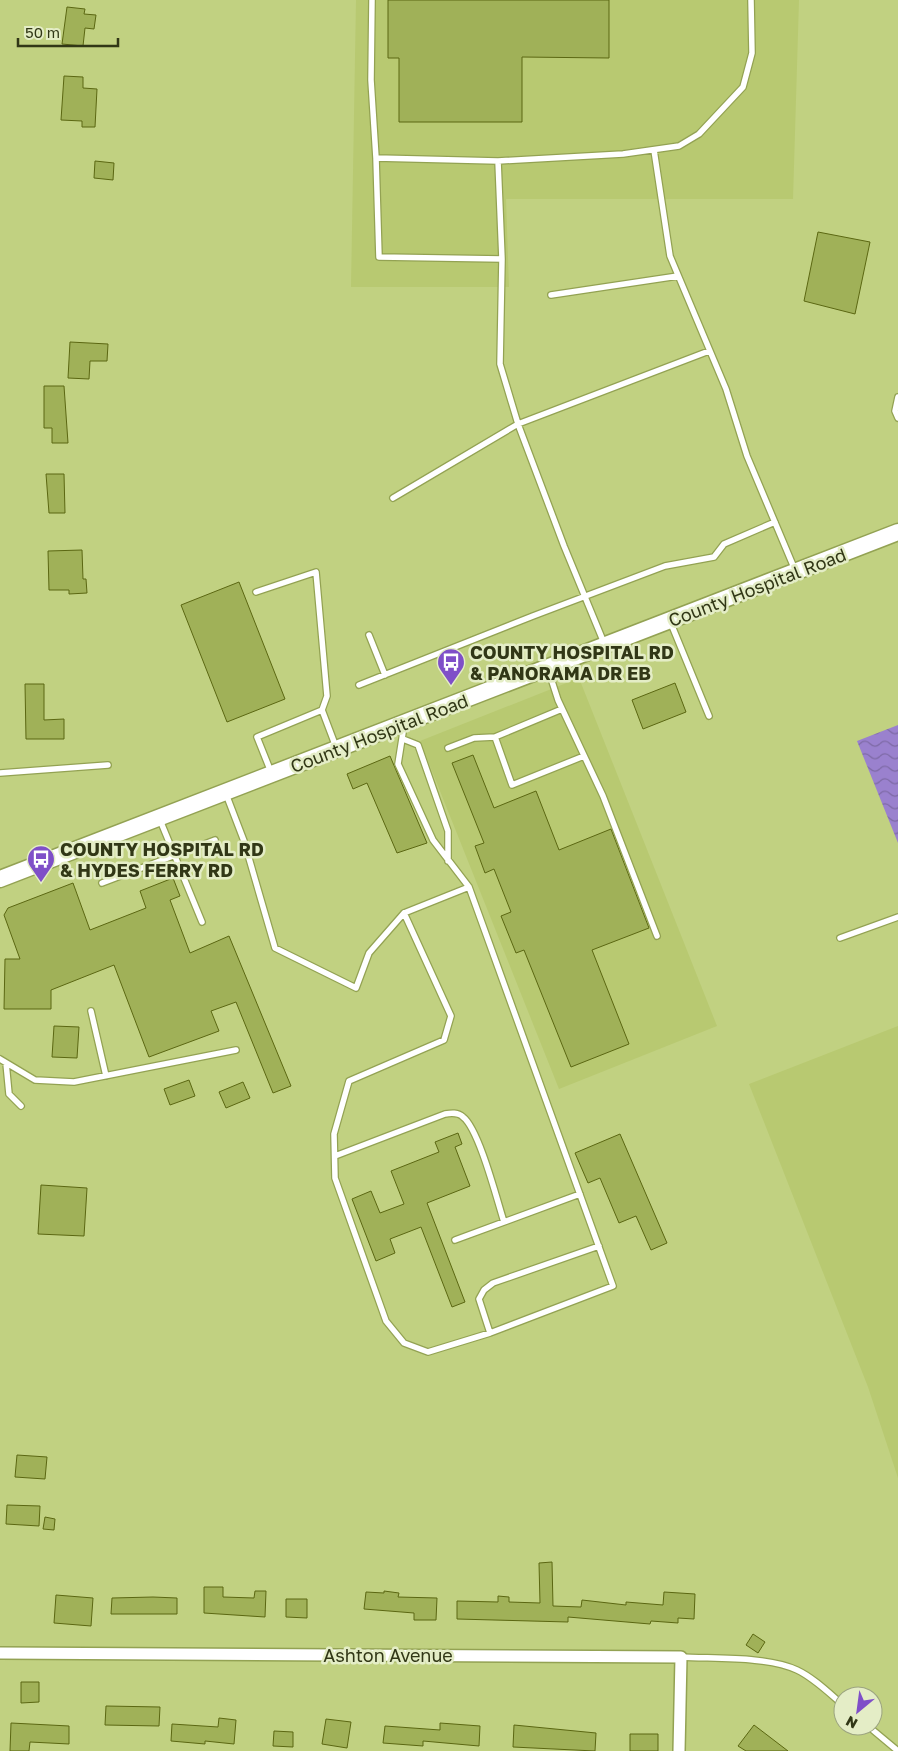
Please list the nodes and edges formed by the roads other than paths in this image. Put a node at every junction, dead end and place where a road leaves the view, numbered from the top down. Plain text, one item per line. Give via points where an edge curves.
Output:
1 (372, 0) edge
2 (751, 0) edge
3 (654, 150) junction
4 (376, 158) junction
5 (498, 161) junction
6 (502, 259) junction
7 (678, 276) junction
8 (551, 296) dead end
9 (709, 351) junction
10 (898, 397) edge
11 (898, 418) edge
12 (518, 424) junction
13 (394, 498) dead end
14 (775, 522) junction
15 (898, 532) edge
16 (796, 572) junction
17 (256, 592) dead end
18 (585, 597) junction
19 (670, 620) junction
20 (369, 635) dead end
21 (605, 645) junction
22 (548, 667) junction
23 (385, 675) junction
24 (359, 685) dead end
25 (562, 709) junction
26 (322, 710) junction
27 (709, 716) dead end
28 (404, 731) junction
29 (495, 737) junction
30 (448, 748) dead end
31 (336, 749) junction
32 (584, 756) junction
33 (108, 765) dead end
34 (0, 773) edge
35 (271, 774) junction
36 (226, 792) junction
37 (159, 818) junction
38 (215, 840) dead end
39 (175, 856) junction
40 (448, 861) junction
41 (0, 879) edge
42 (102, 883) dead end
43 (469, 887) junction
44 (404, 913) junction
45 (898, 917) edge
46 (202, 922) dead end
47 (657, 936) dead end
48 (840, 938) dead end
49 (91, 1011) dead end
50 (236, 1050) dead end
51 (0, 1058) edge
52 (6, 1063) junction
53 (106, 1076) junction
54 (21, 1106) dead end
55 (335, 1156) junction
56 (580, 1194) junction
57 (504, 1222) junction
58 (454, 1240) dead end
59 (599, 1246) junction
60 (490, 1333) junction
61 (0, 1654) edge
62 (681, 1657) junction
63 (833, 1697) edge
64 (880, 1736) edge
65 (898, 1750) edge
66 (679, 1751) edge

1 - 4 lane via 371,80
2 - 3 lane via 752,53 743,86 699,134 679,146
3 - 5 lane
3 - 7 lane via 670,256
4 - 5 lane
4 - 6 lane via 379,257
5 - 6 lane
6 - 12 lane via 500,364
7 - 8 lane
7 - 9 lane
9 - 12 lane
9 - 14 lane
10 - 11 lane via 895,411
12 - 13 lane
12 - 18 lane
14 - 16 lane
14 - 18 lane via 724,544 714,557 665,566
15 - 16 main road, County Hospital Road
16 - 19 main road, County Hospital Road
17 - 26 lane via 316,572 327,696
18 - 21 lane
18 - 23 lane
19 - 21 main road, County Hospital Road
19 - 27 lane
20 - 23 lane
21 - 22 main road, County Hospital Road
22 - 25 lane
22 - 28 main road, County Hospital Road
23 - 24 lane
25 - 29 lane
25 - 32 lane
26 - 31 lane
26 - 35 lane via 257,737
28 - 31 main road, County Hospital Road
28 - 40 lane via 418,745 448,831
28 - 40 lane via 398,764 433,840
29 - 30 lane via 474,738
29 - 32 lane via 512,785
31 - 35 main road, County Hospital Road
32 - 47 lane via 603,796
33 - 34 lane
35 - 36 main road, County Hospital Road
36 - 37 main road, County Hospital Road
36 - 44 lane via 275,948 356,988 369,953
37 - 39 lane
37 - 41 main road, County Hospital Road
38 - 39 lane
39 - 42 lane
39 - 46 lane
40 - 43 lane
43 - 44 lane
43 - 56 lane
44 - 55 lane via 451,1016 444,1040 349,1081 334,1134
45 - 48 lane
49 - 53 lane
50 - 53 lane
51 - 52 lane
52 - 53 lane via 24,1075 42,1081 74,1082
52 - 54 lane via 9,1094
55 - 57 lane via 445,1114 462,1116 474,1131
55 - 60 lane via 335,1178 386,1321 404,1343 428,1352
56 - 57 lane
56 - 59 lane
57 - 58 lane
59 - 60 lane via 493,1283 484,1290 479,1299
59 - 60 lane via 612,1286
61 - 62 street, Ashton Avenue
62 - 63 lane via 774,1663 808,1676
62 - 66 street
64 - 65 lane

